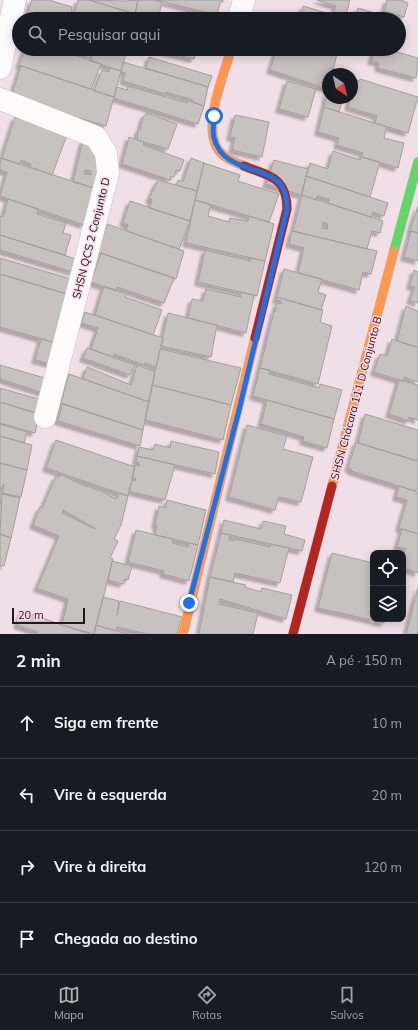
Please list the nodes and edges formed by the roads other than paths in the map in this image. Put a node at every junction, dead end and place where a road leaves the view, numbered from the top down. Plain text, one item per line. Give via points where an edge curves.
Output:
1 (16, 0) edge
2 (244, 0) edge
3 (13, 12) edge
4 (241, 12) edge
5 (12, 17) edge
6 (229, 56) edge
7 (0, 68) edge
8 (0, 100) edge
9 (418, 162) edge
10 (46, 417) dead end
11 (183, 634) edge
12 (293, 634) edge

1 - 3 street
2 - 4 street
5 - 7 street
6 - 11 street via 214,116 213,137 221,153 240,166 278,181 283,188 287,209
8 - 10 street, SHSN QCS 2 Conjunto D via 96,137 106,152 108,173
9 - 12 street, SHSN Chácara 111 D Conjunto B

